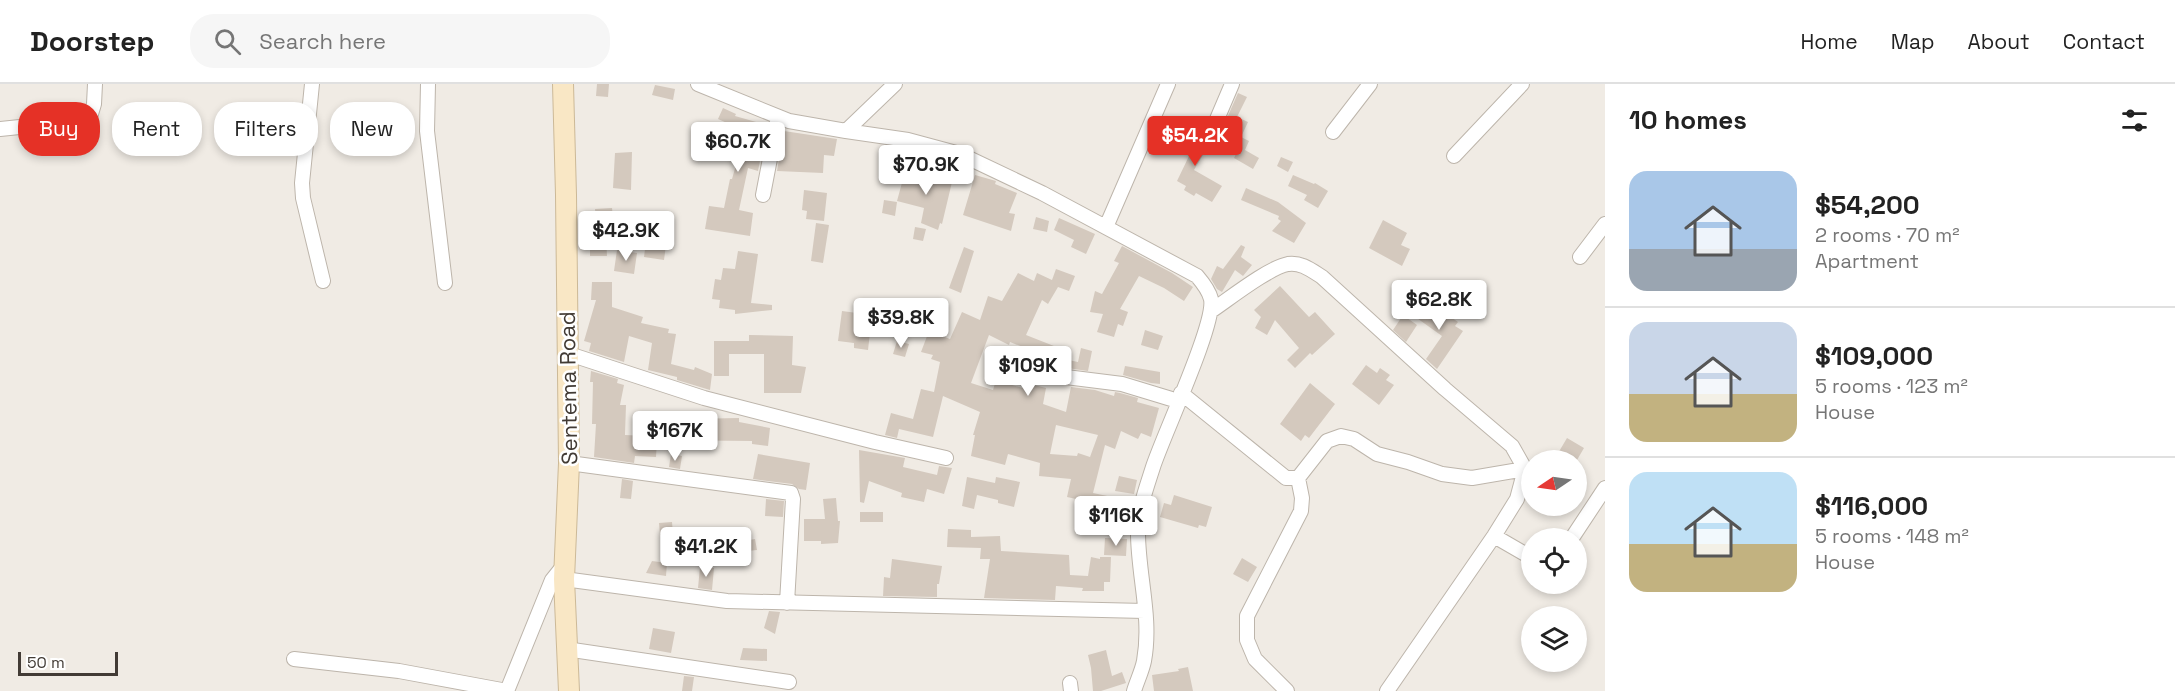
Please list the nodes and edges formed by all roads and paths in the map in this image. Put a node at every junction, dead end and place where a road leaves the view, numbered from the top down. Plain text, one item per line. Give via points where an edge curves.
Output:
1 (95, 84) edge
2 (312, 84) edge
3 (428, 84) edge
4 (563, 84) edge
5 (698, 84) edge
6 (895, 84) edge
7 (1232, 84) edge
8 (1370, 84) edge
9 (1522, 84) edge
10 (1164, 85) edge
11 (777, 117) junction
12 (0, 129) edge
13 (846, 130) junction
14 (1333, 132) dead end
15 (1209, 138) dead end
16 (1454, 156) dead end
17 (763, 195) dead end
18 (1605, 225) edge
19 (1106, 227) junction
20 (1580, 257) dead end
21 (323, 281) dead end
22 (445, 283) dead end
23 (1211, 311) junction
24 (567, 353) junction
25 (1066, 377) dead end
26 (1180, 397) junction
27 (946, 458) dead end
28 (1521, 462) edge
29 (569, 463) junction
30 (1521, 470) edge
31 (1298, 478) junction
32 (1521, 484) edge
33 (1605, 488) edge
34 (1579, 528) edge
35 (1494, 536) junction
36 (1521, 552) edge
37 (565, 571) junction
38 (787, 603) junction
39 (1145, 611) junction
40 (566, 649) junction
41 (294, 659) dead end
42 (789, 681) dead end
43 (507, 691) edge
44 (569, 691) edge
45 (1134, 691) edge
46 (1287, 691) edge
47 (1387, 691) edge

1 - 12 street via 91,114 77,121
2 - 21 street via 302,183
3 - 22 street via 427,131
4 - 24 main road, Sentema Road
5 - 11 street
6 - 13 street
7 - 15 street
8 - 14 street
9 - 16 street
10 - 19 street
11 - 13 street
11 - 17 street
13 - 19 street via 960,154
18 - 20 street
19 - 23 street via 1197,276 1211,300
23 - 26 street
23 - 28 street via 1287,264 1304,265 1512,446
24 - 27 street via 704,398
24 - 29 main road, Sentema Road
25 - 26 street
26 - 31 street via 1286,478
26 - 39 street via 1141,504 1138,533
29 - 37 main road, Sentema Road
29 - 38 street via 791,493
30 - 31 street via 1472,478 1442,474 1377,454 1354,439 1341,436 1328,441
31 - 46 street via 1301,511 1246,616 1247,640 1255,659
32 - 35 street via 1517,499
33 - 34 street
35 - 36 street
35 - 47 street
37 - 38 street via 727,601
37 - 40 main road, Sentema Road
37 - 43 street via 552,580
38 - 39 street
39 - 45 street via 1144,660
40 - 42 street
40 - 44 main road, Sentema Road
41 - 43 street via 399,671

